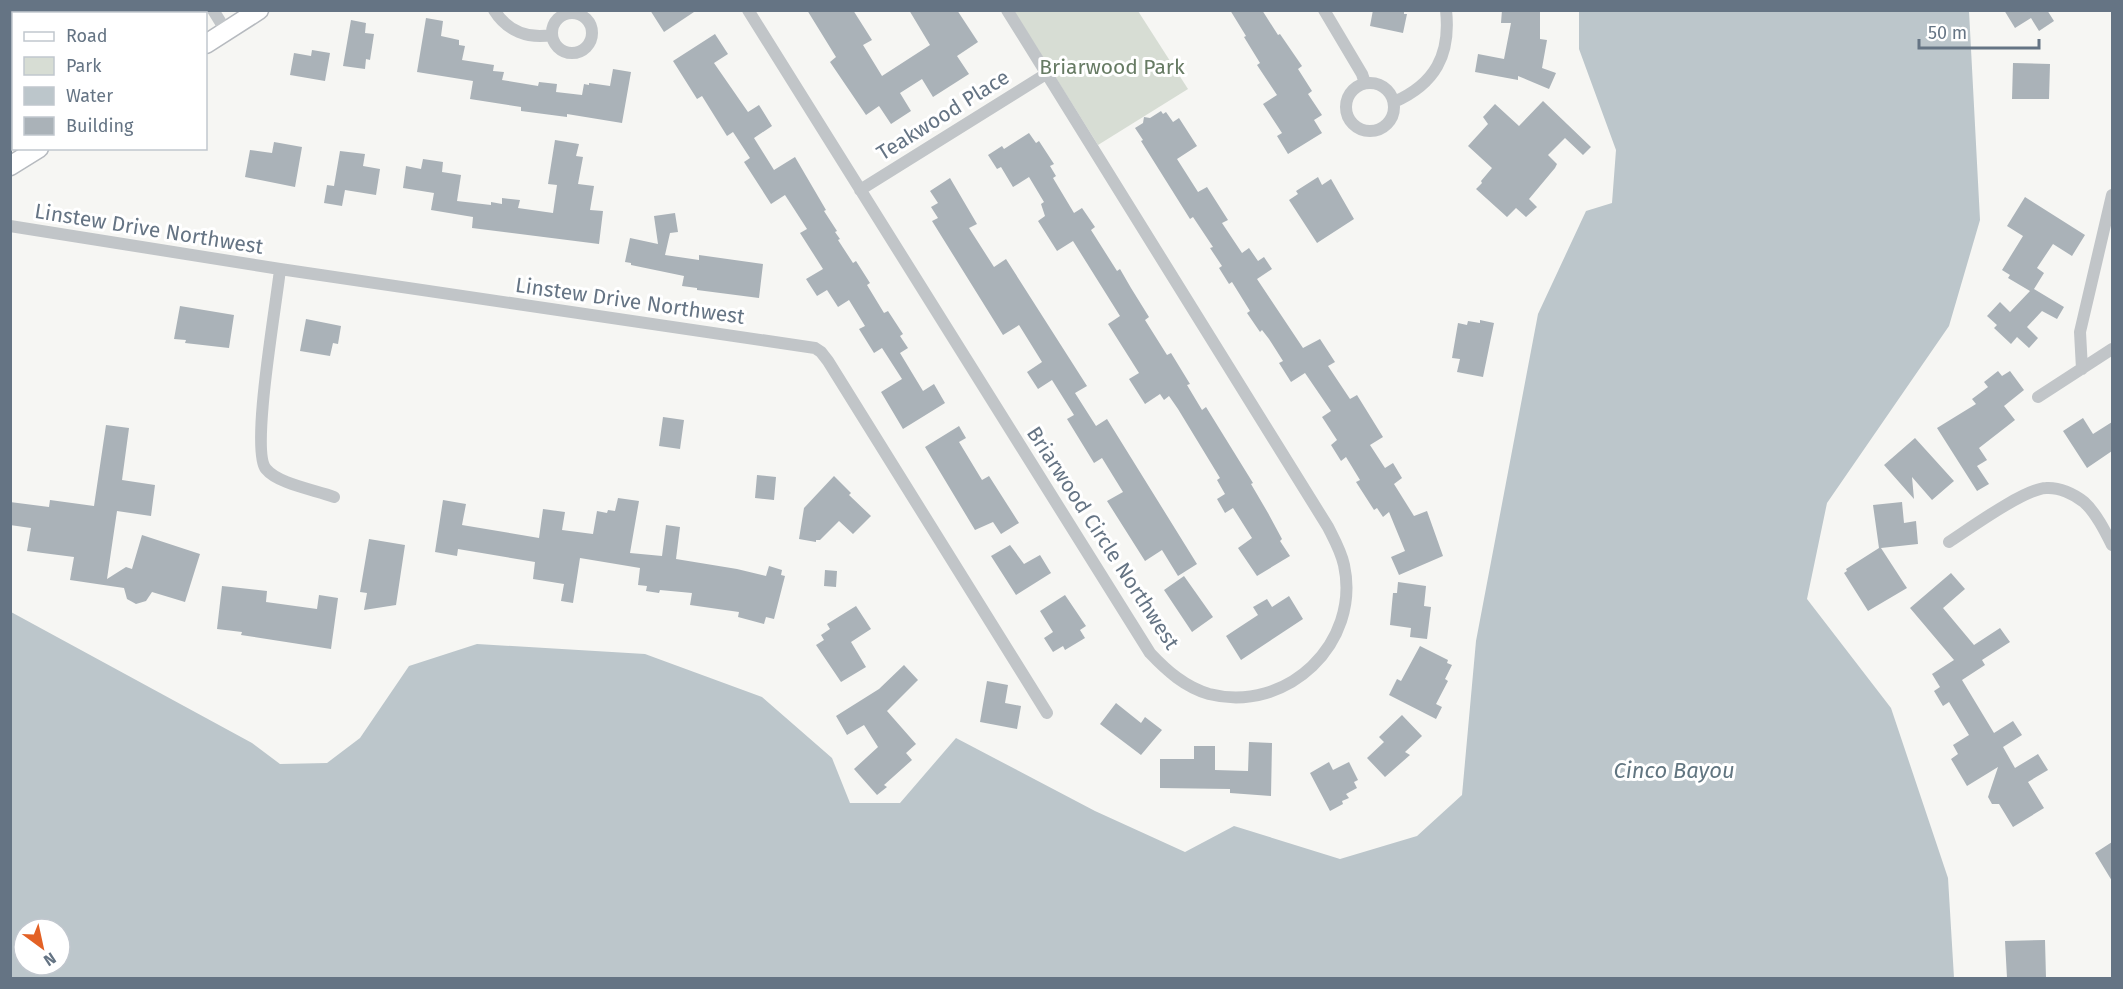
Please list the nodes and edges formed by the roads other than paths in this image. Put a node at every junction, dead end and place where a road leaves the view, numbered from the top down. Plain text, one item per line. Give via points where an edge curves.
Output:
1 (213, 10) edge
2 (259, 10) edge
3 (494, 10) edge
4 (748, 10) edge
5 (1007, 10) edge
6 (1324, 10) edge
7 (1446, 10) edge
8 (226, 31) junction
9 (552, 35) dead end
10 (207, 43) edge
11 (1046, 74) junction
12 (1365, 82) junction
13 (1394, 102) junction
14 (36, 150) edge
15 (10, 166) edge
16 (860, 190) junction
17 (2112, 195) edge
18 (10, 226) edge
19 (280, 269) junction
20 (2112, 349) edge
21 (2082, 369) junction
22 (2038, 397) dead end
23 (334, 497) dead end
24 (1949, 542) dead end
25 (2112, 545) edge
26 (1047, 713) dead end

1 - 8 street
2 - 8 main road
3 - 9 street via 513,30
4 - 16 street, Briarwood Circle Northwest
5 - 11 street, Briarwood Circle Northwest
6 - 12 street
7 - 13 street via 1448,31 1443,55 1432,76
8 - 10 main road
11 - 16 street, Teakwood Place
11 - 16 street, Briarwood Circle Northwest via 1339,550 1346,578 1341,622 1329,648 1301,677 1271,692 1228,697 1179,681 1150,653
12 - 13 street via 1383,86
12 - 13 street via 1356,86 1345,102 1345,112 1356,127 1365,131 1383,127 1394,111
14 - 15 main road
17 - 21 street via 2080,332
18 - 19 street, Linstew Drive Northwest
19 - 23 street via 261,415 261,460 266,470 278,478
19 - 26 street, Linstew Drive Northwest via 821,352
20 - 21 street
21 - 22 street
24 - 25 street via 2002,508 2044,488 2064,491 2084,502

